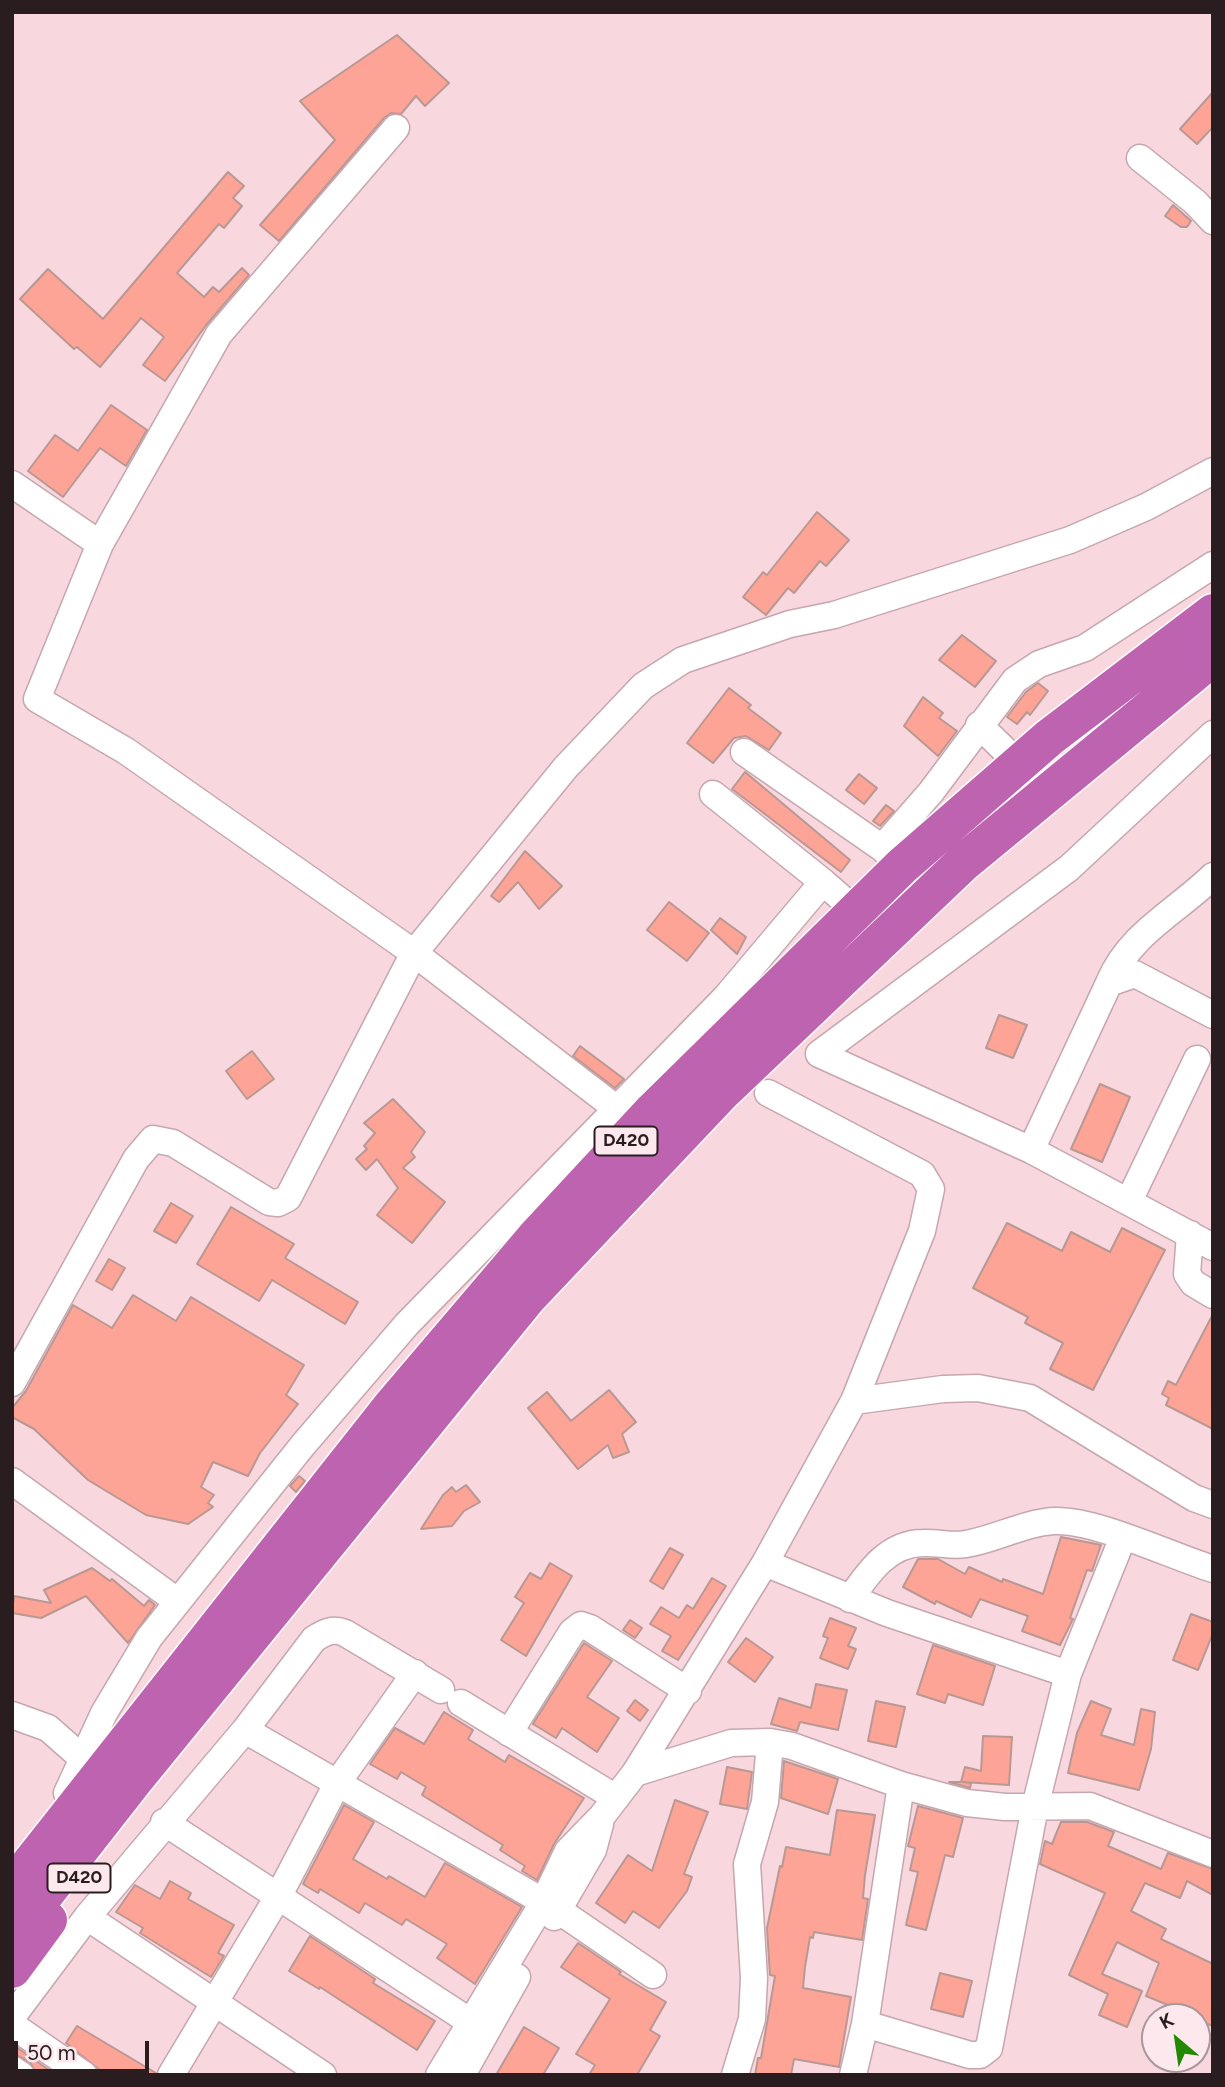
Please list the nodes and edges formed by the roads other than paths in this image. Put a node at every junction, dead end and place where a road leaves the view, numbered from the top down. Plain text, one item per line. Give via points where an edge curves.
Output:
1 (396, 128) dead end
2 (1140, 158) dead end
3 (1213, 221) edge
4 (1213, 471) edge
5 (12, 484) edge
6 (100, 544) junction
7 (1213, 565) edge
8 (1213, 613) edge
9 (1213, 657) edge
10 (979, 725) junction
11 (1213, 734) edge
12 (744, 752) dead end
13 (1018, 763) junction
14 (713, 794) dead end
15 (892, 857) junction
16 (1213, 876) edge
17 (823, 882) junction
18 (855, 910) junction
19 (414, 953) junction
20 (1109, 983) junction
21 (1213, 1015) edge
22 (1197, 1059) dead end
23 (768, 1093) dead end
24 (617, 1110) junction
25 (1031, 1150) junction
26 (1129, 1200) junction
27 (1201, 1240) edge
28 (1213, 1295) edge
29 (485, 1297) junction
30 (407, 1324) junction
31 (12, 1384) edge
32 (854, 1401) junction
33 (12, 1481) edge
34 (1213, 1505) edge
35 (1123, 1537) junction
36 (765, 1563) junction
37 (1213, 1569) edge
38 (850, 1599) junction
39 (177, 1601) junction
40 (415, 1673) junction
41 (1068, 1674) junction
42 (688, 1691) junction
43 (12, 1715) edge
44 (245, 1730) junction
45 (509, 1733) junction
46 (770, 1742) junction
47 (81, 1757) junction
48 (127, 1765) junction
49 (635, 1773) junction
50 (338, 1782) junction
51 (901, 1785) junction
52 (67, 1793) junction
53 (609, 1807) junction
54 (1035, 1807) junction
55 (164, 1822) junction
56 (1213, 1853) edge
57 (12, 1859) edge
58 (12, 1887) edge
59 (279, 1895) junction
60 (551, 1906) junction
61 (87, 1917) junction
62 (12, 1936) edge
63 (12, 1969) edge
64 (653, 1975) dead end
65 (215, 2005) junction
66 (12, 2017) edge
67 (469, 2021) junction
68 (864, 2024) junction
69 (12, 2025) edge
70 (12, 2069) edge
71 (21, 2075) edge
72 (84, 2075) edge
73 (171, 2075) edge
74 (323, 2075) edge
75 (439, 2075) edge
76 (462, 2075) edge
77 (735, 2075) edge
78 (853, 2075) edge

1 - 6 street via 219,334
2 - 3 street
4 - 19 street via 1070,540 834,615 790,624 682,660 661,672 566,767
5 - 6 street
6 - 19 street via 37,699 126,751
7 - 10 street via 1085,648 1026,672
8 - 13 highway, D420
9 - 48 highway, D420 via 964,862 713,1102 527,1298
10 - 13 street
10 - 15 street
11 - 25 street via 1069,868 819,1054
12 - 15 street
13 - 15 highway, D420
14 - 17 street
15 - 18 highway, D420
16 - 20 street via 1183,905 1140,934 1118,961
17 - 18 street
17 - 24 street via 726,997
18 - 29 highway, D420 via 653,1111
19 - 24 street
19 - 31 street via 288,1198 270,1202 173,1143 153,1139 136,1159
20 - 21 street via 1135,974
20 - 25 street
22 - 26 street
23 - 32 street via 922,1174 931,1189 922,1231
24 - 30 street
25 - 26 street
26 - 27 street
27 - 28 street via 1186,1274
29 - 30 street
29 - 48 highway, D420 via 392,1406
30 - 39 street
32 - 34 street via 978,1388 1030,1398 1194,1498
32 - 36 street
33 - 39 street
35 - 37 street
35 - 38 street via 1053,1521 957,1546 908,1544 873,1567
35 - 41 street
36 - 38 street
36 - 42 street
38 - 41 street
39 - 47 street via 121,1682
40 - 44 street via 345,1633 325,1632 306,1647
40 - 45 street
40 - 50 street
41 - 54 street
42 - 45 street via 581,1625 572,1632
42 - 49 street
43 - 47 street via 48,1728
44 - 50 street
44 - 55 street
45 - 53 street
46 - 49 street via 731,1743
46 - 51 street
46 - 77 street via 765,1802 747,1864 752,2019
47 - 52 street
48 - 52 highway, D420
48 - 58 highway
48 - 62 highway
48 - 63 highway, D420 via 117,1825
49 - 53 street
50 - 59 street
50 - 60 street
51 - 54 street via 967,1803
51 - 68 street
52 - 57 highway, D420
53 - 60 street via 593,1850
54 - 56 street via 1090,1806
54 - 68 street via 989,2048 970,2055
55 - 59 street
55 - 61 street
59 - 65 street
59 - 67 street
60 - 64 street
60 - 67 street
60 - 76 street
61 - 65 street
61 - 66 street
65 - 73 street
65 - 74 street
67 - 75 street
68 - 78 street
69 - 72 street
70 - 71 street

